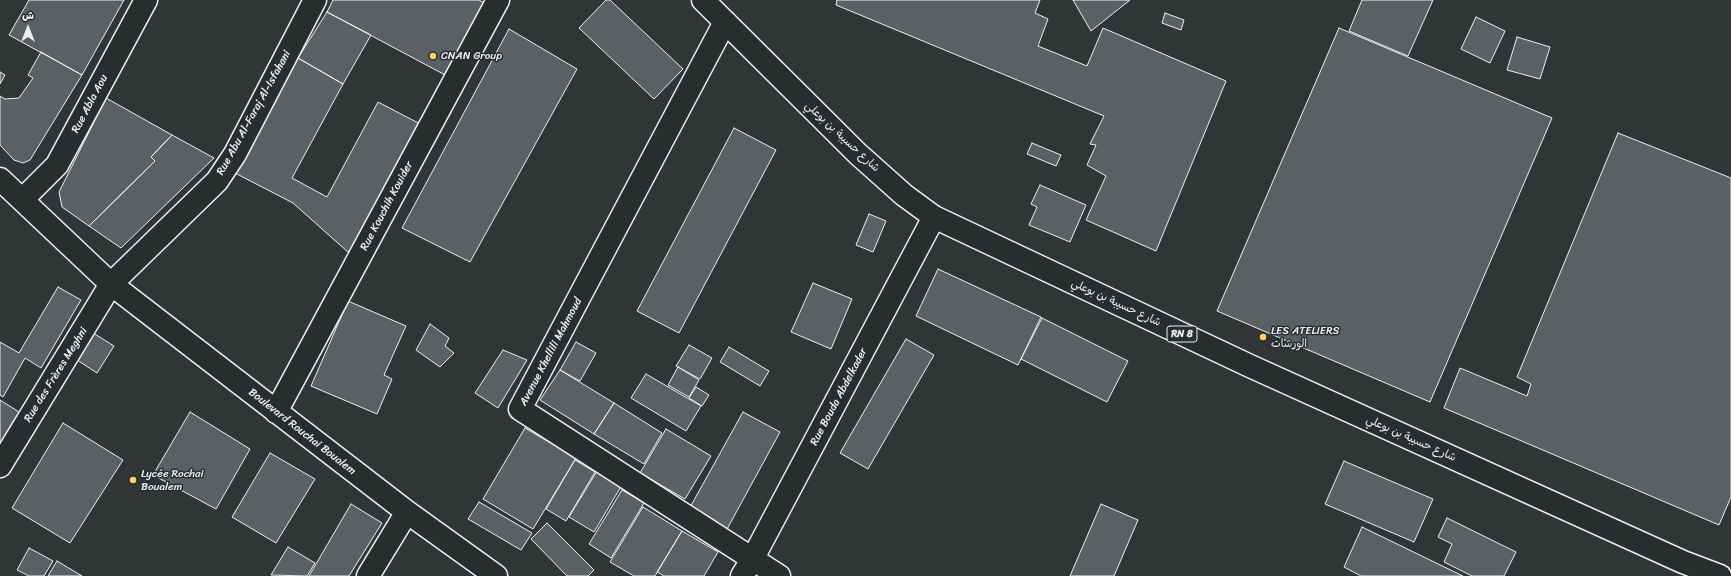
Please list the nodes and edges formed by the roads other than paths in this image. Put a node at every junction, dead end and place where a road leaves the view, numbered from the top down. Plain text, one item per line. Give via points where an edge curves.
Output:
1 (146, 0) edge
2 (316, 0) edge
3 (498, 0) edge
4 (703, 0) edge
5 (725, 22) junction
6 (0, 179) edge
7 (23, 199) junction
8 (934, 217) junction
9 (111, 284) junction
10 (276, 412) junction
11 (0, 466) edge
12 (407, 512) junction
13 (748, 567) edge
14 (368, 576) edge
15 (496, 576) edge
16 (779, 576) edge
17 (1720, 576) edge

1 - 7 street, Rue Abla Aou via 57,165
2 - 9 street, Rue Abu Al-Faraj Al-Isfahani via 235,154 218,181
3 - 10 street, Rue Kouchih Kouider
4 - 5 street, شارع حسيبة بن بوعلي / RN 8
5 - 8 street, شارع حسيبة بن بوعلي / RN 8 via 858,154 904,195
5 - 13 street, Avenue Khellili Mahmoud via 520,409
6 - 7 street, Boulevard Rouchai Boualem
7 - 9 street, Boulevard Rouchai Boualem
8 - 13 street, Rue Bouda Abdelkader
8 - 17 street, شارع حسيبة بن بوعلي / RN 8 via 1272,375 1683,562
9 - 10 street, Boulevard Rouchai Boualem
9 - 11 street, Rue des Frères Meghni
10 - 12 street, Boulevard Rouchai Boualem
12 - 14 street
12 - 15 street, Boulevard Rouchai Boualem
13 - 16 street, Avenue Khellili Mahmoud

